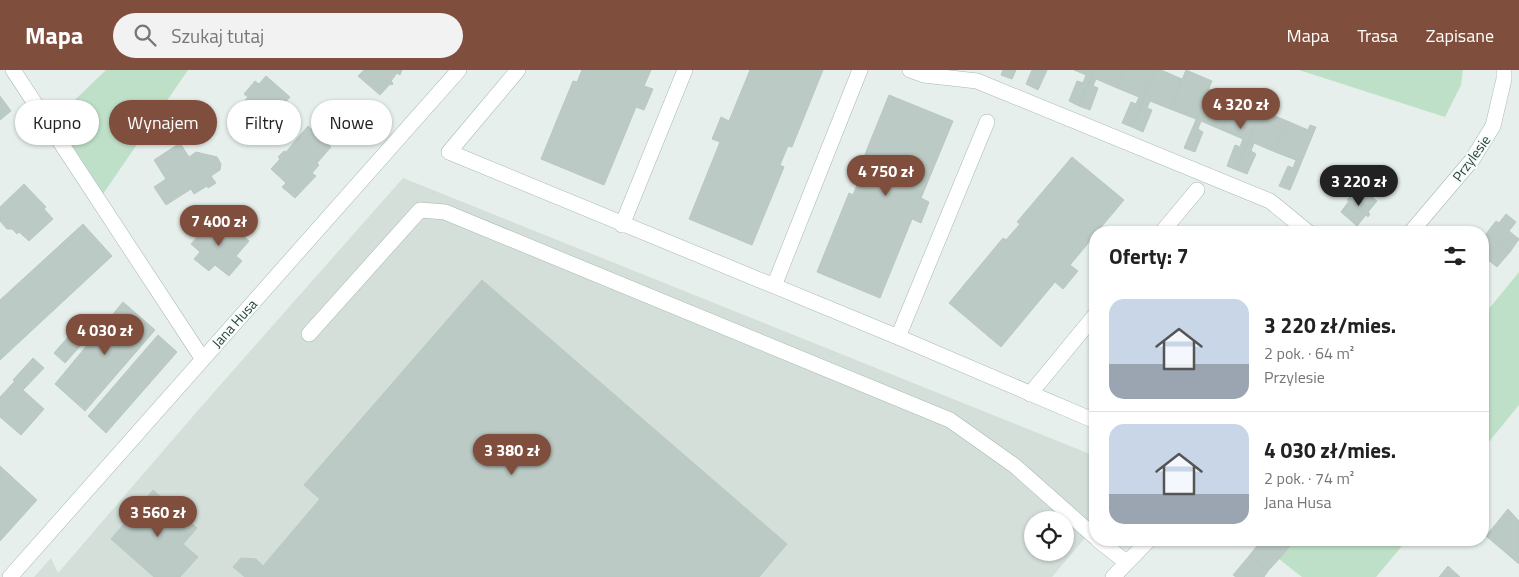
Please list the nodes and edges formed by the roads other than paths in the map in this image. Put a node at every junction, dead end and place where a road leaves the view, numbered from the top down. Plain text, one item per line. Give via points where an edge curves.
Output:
1 (12, 70) edge
2 (459, 70) edge
3 (518, 70) edge
4 (685, 70) edge
5 (860, 70) edge
6 (910, 70) edge
7 (1504, 70) edge
8 (987, 122) dead end
9 (1197, 190) dead end
10 (622, 225) junction
11 (1167, 226) edge
12 (1301, 226) edge
13 (1416, 226) edge
14 (774, 286) junction
15 (1089, 322) edge
16 (310, 334) dead end
17 (898, 337) junction
18 (202, 358) junction
19 (1030, 394) junction
20 (1089, 419) edge
21 (1089, 532) edge
22 (1106, 546) edge
23 (1143, 546) edge
24 (1126, 562) junction
25 (10, 577) edge
26 (1113, 577) edge

1 - 18 street
2 - 18 street, Jana Husa
3 - 10 street via 449,152
4 - 10 street
5 - 14 street
6 - 12 street via 924,76 977,81 1270,201
7 - 13 street, Przylesie via 1493,126 1472,160
8 - 17 street
9 - 11 street
10 - 14 street
14 - 17 street
15 - 19 street
16 - 21 street via 420,210 445,212 950,420 1015,466
17 - 19 street
18 - 25 street, Jana Husa
19 - 20 street
22 - 24 street
23 - 24 street
24 - 26 street

